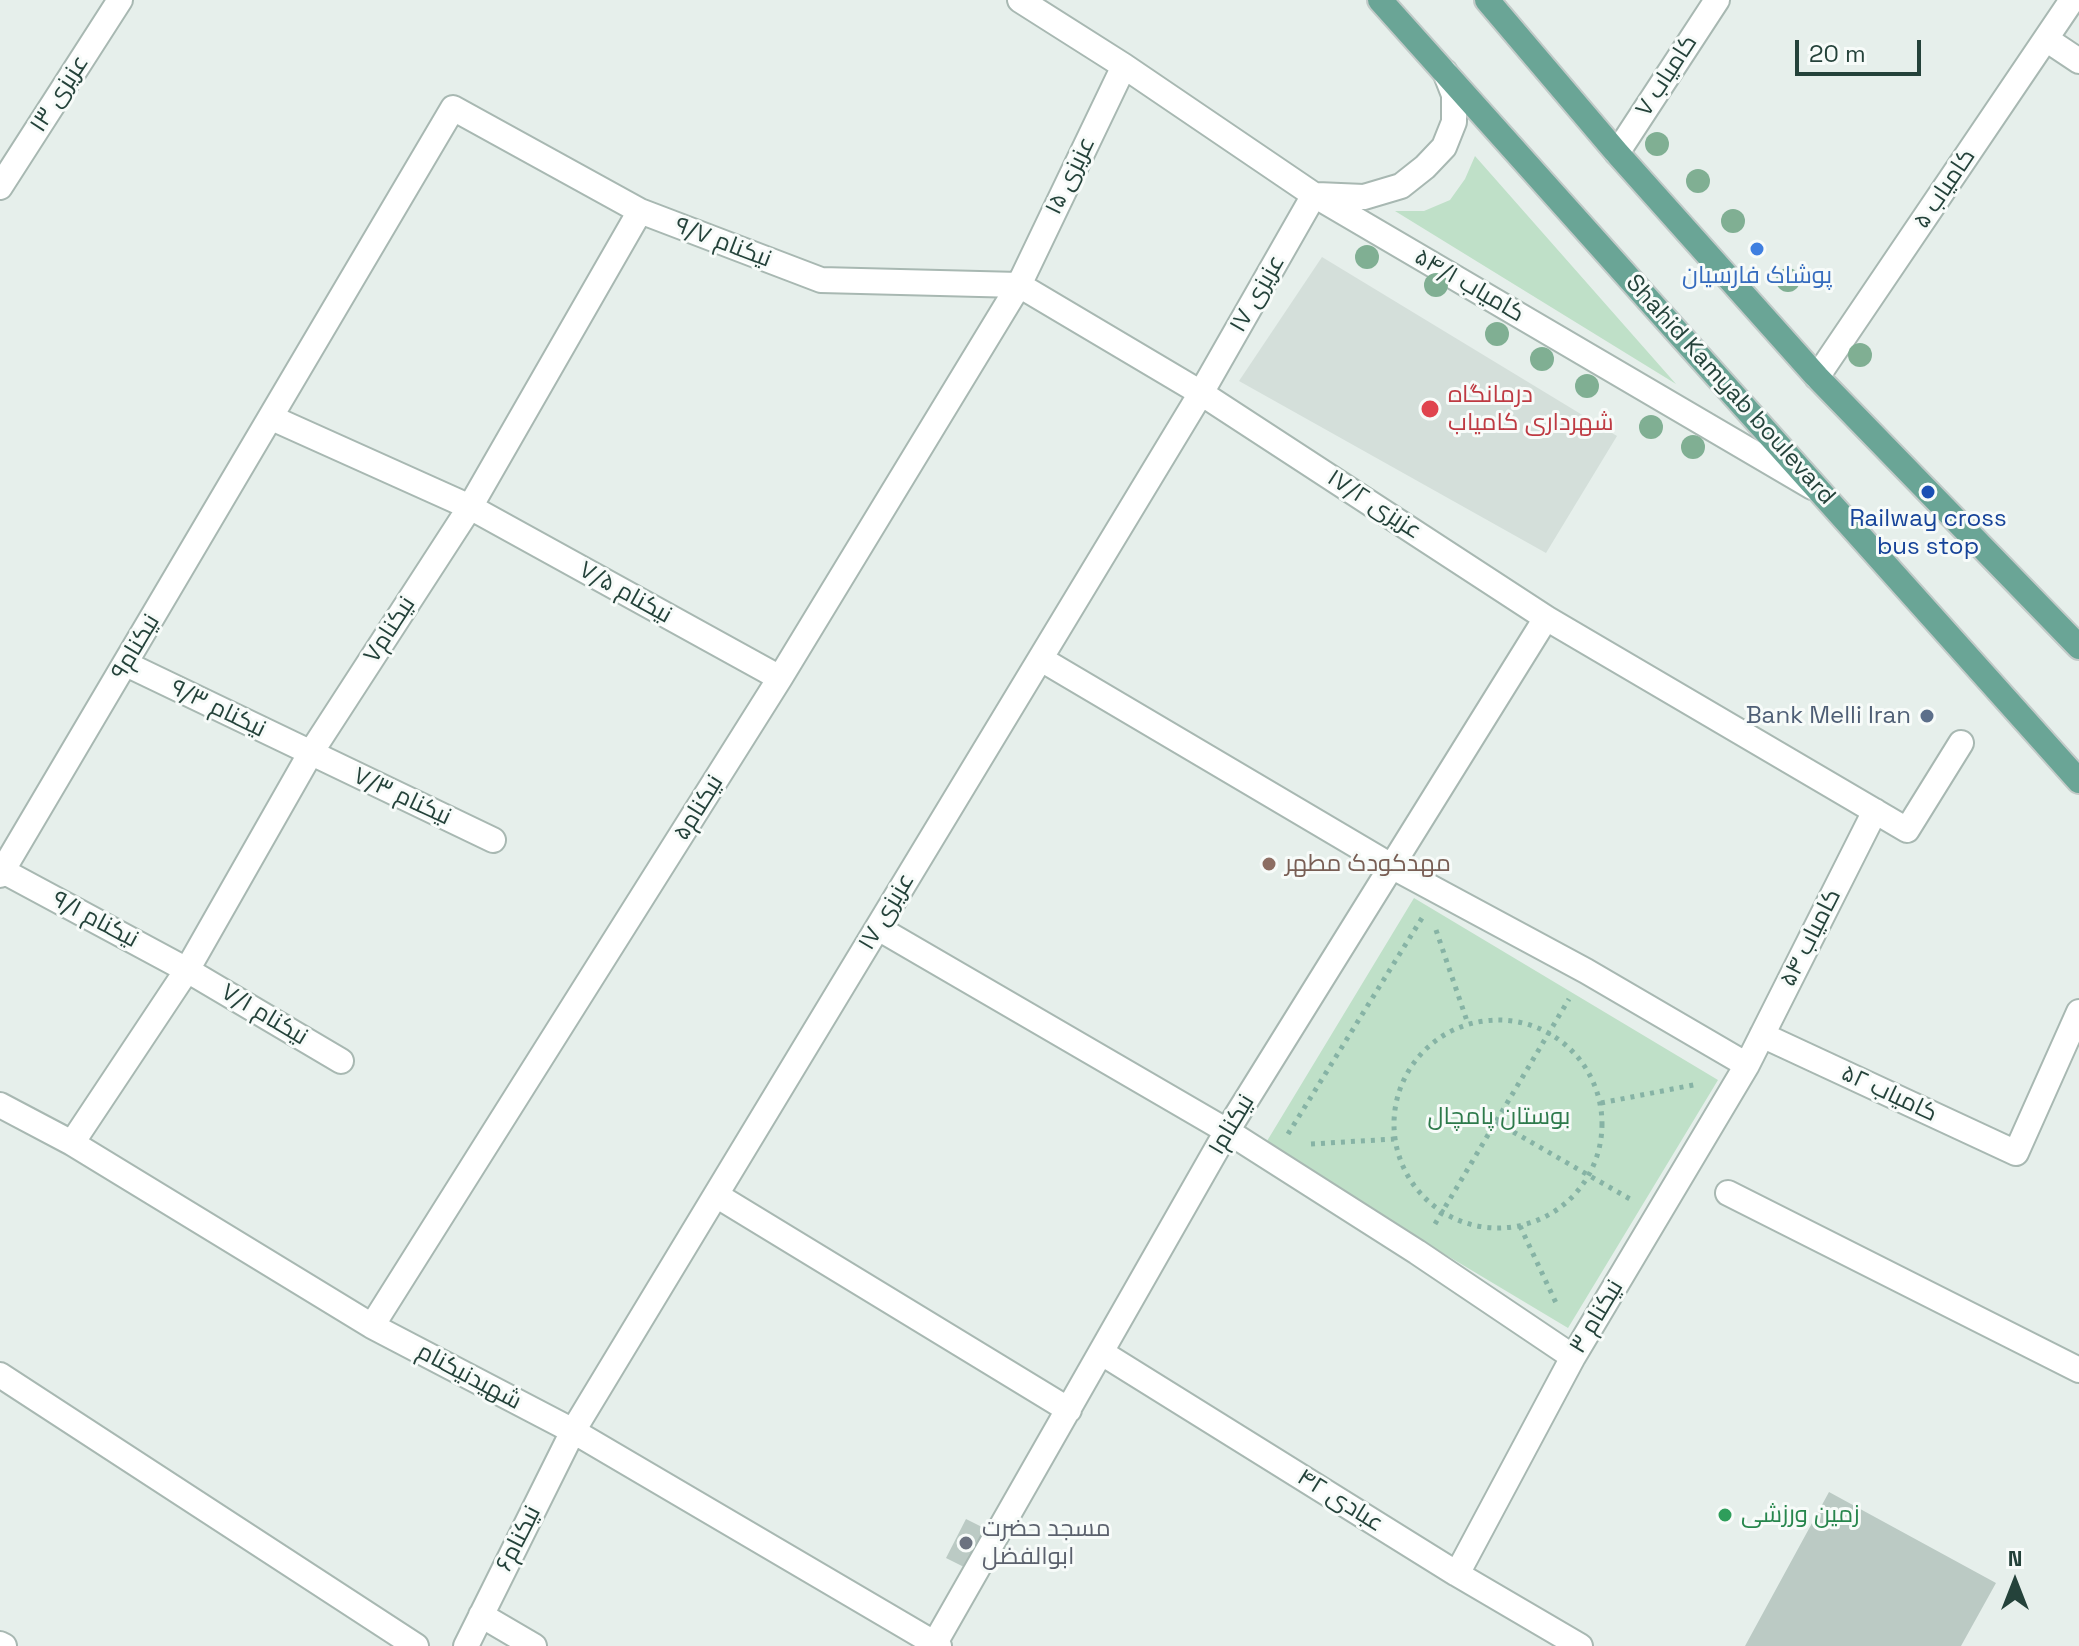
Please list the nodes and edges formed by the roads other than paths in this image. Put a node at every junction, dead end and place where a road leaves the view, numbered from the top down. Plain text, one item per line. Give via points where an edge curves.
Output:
1 (120, 0) edge
2 (1020, 0) edge
3 (1380, 0) edge
4 (1487, 0) edge
5 (1717, 0) edge
6 (2072, 0) edge
7 (2046, 39) junction
8 (2079, 61) edge
9 (1124, 66) junction
10 (1444, 69) junction
11 (453, 108) joint
12 (1617, 153) junction
13 (0, 187) edge
14 (1314, 195) junction
15 (640, 211) junction
16 (1019, 285) junction
17 (1817, 377) junction
18 (1201, 393) junction
19 (272, 418) junction
20 (1823, 493) junction
21 (470, 507) junction
22 (1546, 618) junction
23 (2079, 647) edge
24 (1041, 659) junction
25 (126, 664) junction
26 (780, 678) junction
27 (1961, 743) dead end
28 (310, 754) junction
29 (2079, 781) edge
30 (1875, 811) junction
31 (493, 840) dead end
32 (1393, 867) junction
33 (1, 873) edge
34 (878, 928) junction
35 (187, 970) junction
36 (2079, 1012) edge
37 (1762, 1035) junction
38 (341, 1061) dead end
39 (1747, 1065) junction
40 (0, 1105) edge
41 (1227, 1131) junction
42 (72, 1143) junction
43 (1728, 1193) dead end
44 (716, 1195) junction
45 (372, 1326) junction
46 (1102, 1353) junction
47 (1573, 1357) junction
48 (2079, 1370) edge
49 (0, 1375) edge
50 (1069, 1410) junction
51 (573, 1431) junction
52 (1457, 1574) junction
53 (481, 1615) junction
54 (937, 1644) edge
55 (416, 1646) edge
56 (466, 1646) edge
57 (534, 1646) edge
58 (1580, 1646) edge

1 - 13 street, عزیزی ۱۳
2 - 9 street, کامیاب ۵۴/۱
3 - 10 main road, Shahid Kamyab boulevard
4 - 12 main road
5 - 12 street, کامیاب ۷
6 - 7 street, کامیاب ۵
7 - 8 street
7 - 17 street, کامیاب ۵
9 - 14 street, کامیاب ۵۴/۱
9 - 16 street, عزیزی ۱۵
10 - 14 street via 1454,95 1454,122 1444,147 1425,167 1401,186 1364,197
10 - 20 main road, Shahid Kamyab boulevard
11 - 15 street, نیکنام ۹/۷
11 - 19 street, نیکنام۹
12 - 17 main road
14 - 18 street, عزیزی ۱۷
14 - 20 street, کامیاب ۵۴/۱
15 - 16 street, نیکنام ۹/۷ via 821,280
15 - 21 street, نیکنام۷
16 - 18 street
16 - 26 street, نیکنام۵
17 - 23 main road
18 - 22 street, عزیزی ۱۷/۲
18 - 24 street, عزیزی ۱۷
19 - 21 street
19 - 25 street, نیکنام۹
20 - 29 main road, Shahid Kamyab boulevard
21 - 26 street, نیکنام ۷/۵
21 - 28 street, نیکنام۷
22 - 30 street, عزیزی ۱۷/۲
22 - 32 street, نیکنام۱
24 - 32 street
24 - 34 street, عزیزی ۱۷
25 - 28 street, نیکنام ۹/۳
25 - 33 street, نیکنام۹
26 - 45 street, نیکنام۵
27 - 30 street, عزیزی ۱۷/۲ via 1907,830
28 - 31 street, نیکنام ۷/۳
28 - 35 street, نیکنام۷
30 - 37 street, کامیاب ۵۴
32 - 39 street
32 - 41 street, نیکنام۱
33 - 35 street, نیکنام ۹/۱
34 - 41 street
34 - 44 street, عزیزی ۱۷
35 - 38 street, نیکنام ۷/۱
35 - 42 street, نیکنام۷
36 - 37 street, کامیاب ۵۲ via 2016,1153
37 - 39 street, کامیاب ۵۴
39 - 47 street, نیکنام ۳
40 - 42 street, شهیدنیکنام
41 - 46 street, نیکنام۱
41 - 47 street
42 - 45 street, شهیدنیکنام
43 - 48 street
44 - 50 street
44 - 51 street, عزیزی ۱۷
45 - 51 street, شهیدنیکنام
46 - 50 street, نیکنام۱
46 - 52 street, عبادی ۴۲
47 - 52 street, نیکنام ۳
49 - 55 street
50 - 54 street, نیکنام۱
51 - 53 street, نیکنام۶
51 - 54 street, شهیدنیکنام
52 - 58 street, عبادی ۴۲
53 - 56 street, نیکنام۶
53 - 57 street

